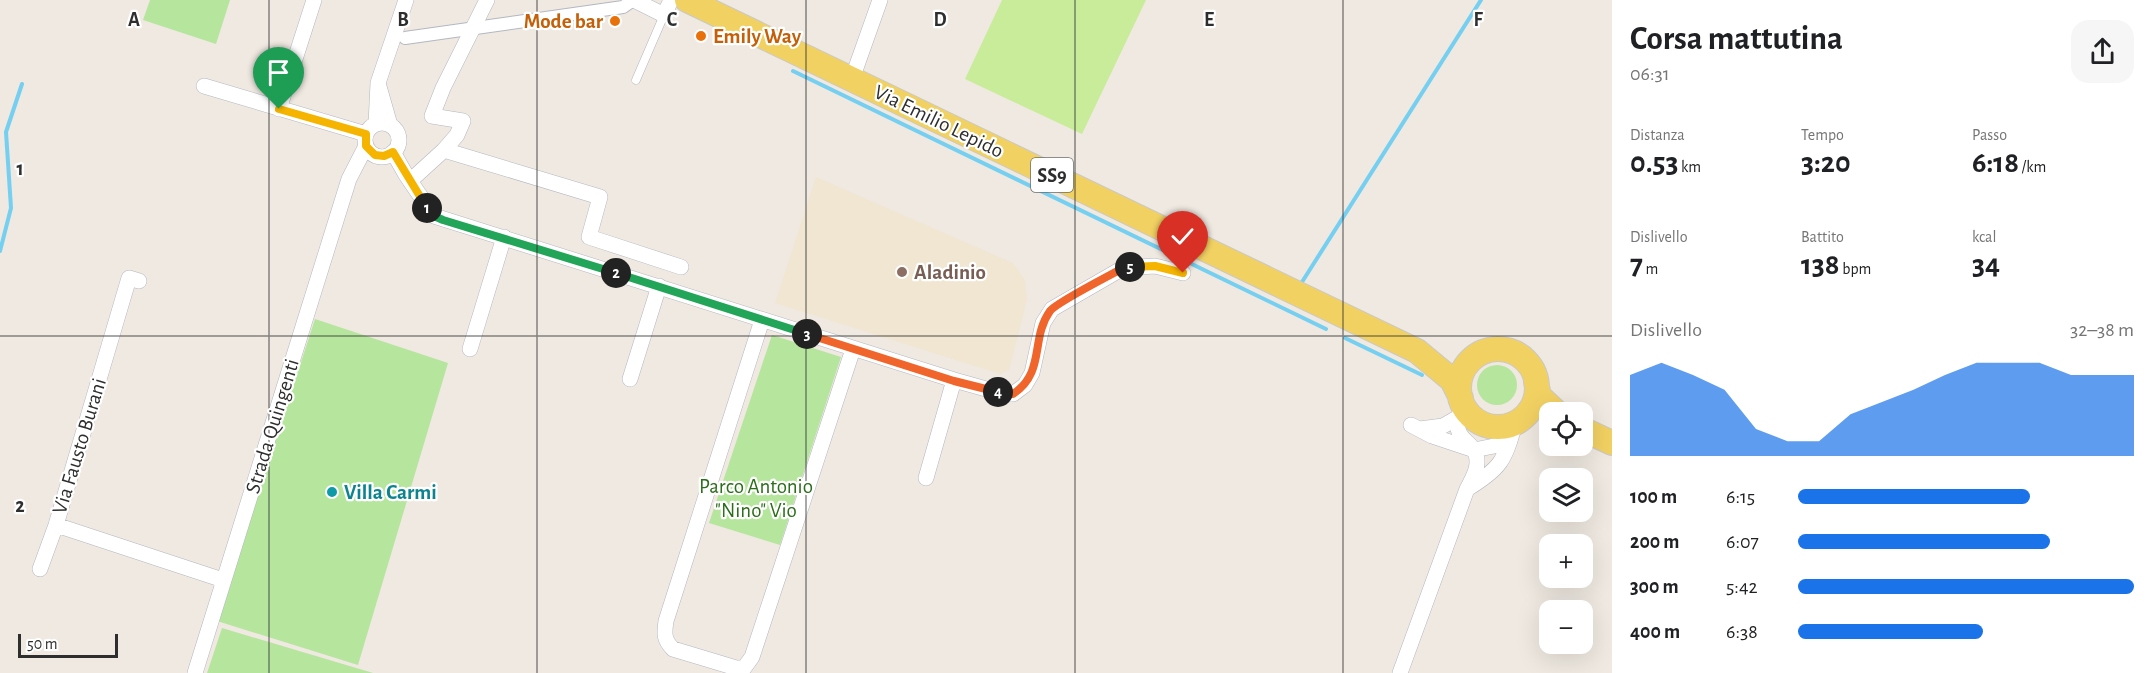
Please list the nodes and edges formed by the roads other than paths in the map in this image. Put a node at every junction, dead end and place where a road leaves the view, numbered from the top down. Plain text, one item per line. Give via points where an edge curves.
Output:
1 (314, 0) edge
2 (406, 0) edge
3 (487, 0) edge
4 (634, 0) edge
5 (671, 0) edge
6 (687, 0) edge
7 (880, 0) edge
8 (664, 15) junction
9 (472, 28) junction
10 (405, 38) dead end
11 (852, 79) junction
12 (636, 80) dead end
13 (204, 86) dead end
14 (279, 109) junction
15 (374, 132) junction
16 (444, 150) junction
17 (386, 154) junction
18 (349, 179) junction
19 (410, 181) junction
20 (504, 237) junction
21 (681, 267) dead end
22 (1183, 273) dead end
23 (139, 281) dead end
24 (659, 286) junction
25 (762, 320) junction
26 (470, 349) dead end
27 (853, 349) junction
28 (1417, 351) junction
29 (1480, 354) junction
30 (630, 379) dead end
31 (954, 381) junction
32 (1536, 382) junction
33 (1545, 402) edge
34 (1460, 407) junction
35 (1539, 421) edge
36 (1515, 428) junction
37 (1593, 434) edge
38 (1612, 443) edge
39 (1474, 450) junction
40 (926, 478) dead end
41 (1467, 489) junction
42 (56, 525) junction
43 (40, 569) dead end
44 (223, 580) junction
45 (195, 673) edge
46 (1400, 673) edge

1 - 14 street
2 - 15 street via 378,83
3 - 9 street
4 - 8 street
4 - 9 street via 623,7
5 - 8 street
6 - 11 main road, Via Emilio Lepido / SS9
7 - 11 street
8 - 12 lane
9 - 10 street
9 - 16 street via 432,116 463,121
11 - 28 main road, Via Emilio Lepido / SS9
13 - 14 street
14 - 15 street
15 - 17 street via 371,153
15 - 17 street via 394,128 399,143
15 - 18 street, Strada Quingenti
16 - 19 street
16 - 21 street via 600,197 589,237
17 - 18 street
17 - 19 street
18 - 44 street, Strada Quingenti
19 - 20 street via 434,216
20 - 24 street
20 - 26 street
22 - 31 street via 1155,266 1123,268 1052,309 1043,323 1032,373 1013,394
23 - 42 street, Via Fausto Burani via 129,278
24 - 25 street
24 - 30 street
25 - 27 street
25 - 27 street via 666,621 663,634 673,649 736,668 744,668 752,657
27 - 31 street
28 - 29 main road, Via Emilio Lepido / SS9 via 1440,356
28 - 34 main road, Via Emilio Lepido / SS9 via 1452,380
29 - 32 main road, Via Emilio Lepido / SS9 via 1502,349 1522,357
29 - 34 main road via 1462,372
31 - 40 street
32 - 33 main road, Via Emilio Lepido / SS9 via 1539,396
32 - 36 main road via 1535,402
34 - 36 main road, Via Emilio Lepido / SS9 via 1485,424
34 - 39 street via 1461,437
34 - 39 street via 1443,426 1415,427
35 - 36 main road, Via Emilio Lepido / SS9
36 - 39 street
36 - 41 street via 1496,469
37 - 38 main road
39 - 41 street via 1478,466
41 - 46 street
42 - 43 street
42 - 44 street, Via Fausto Burani
44 - 45 street, Strada Quingenti

